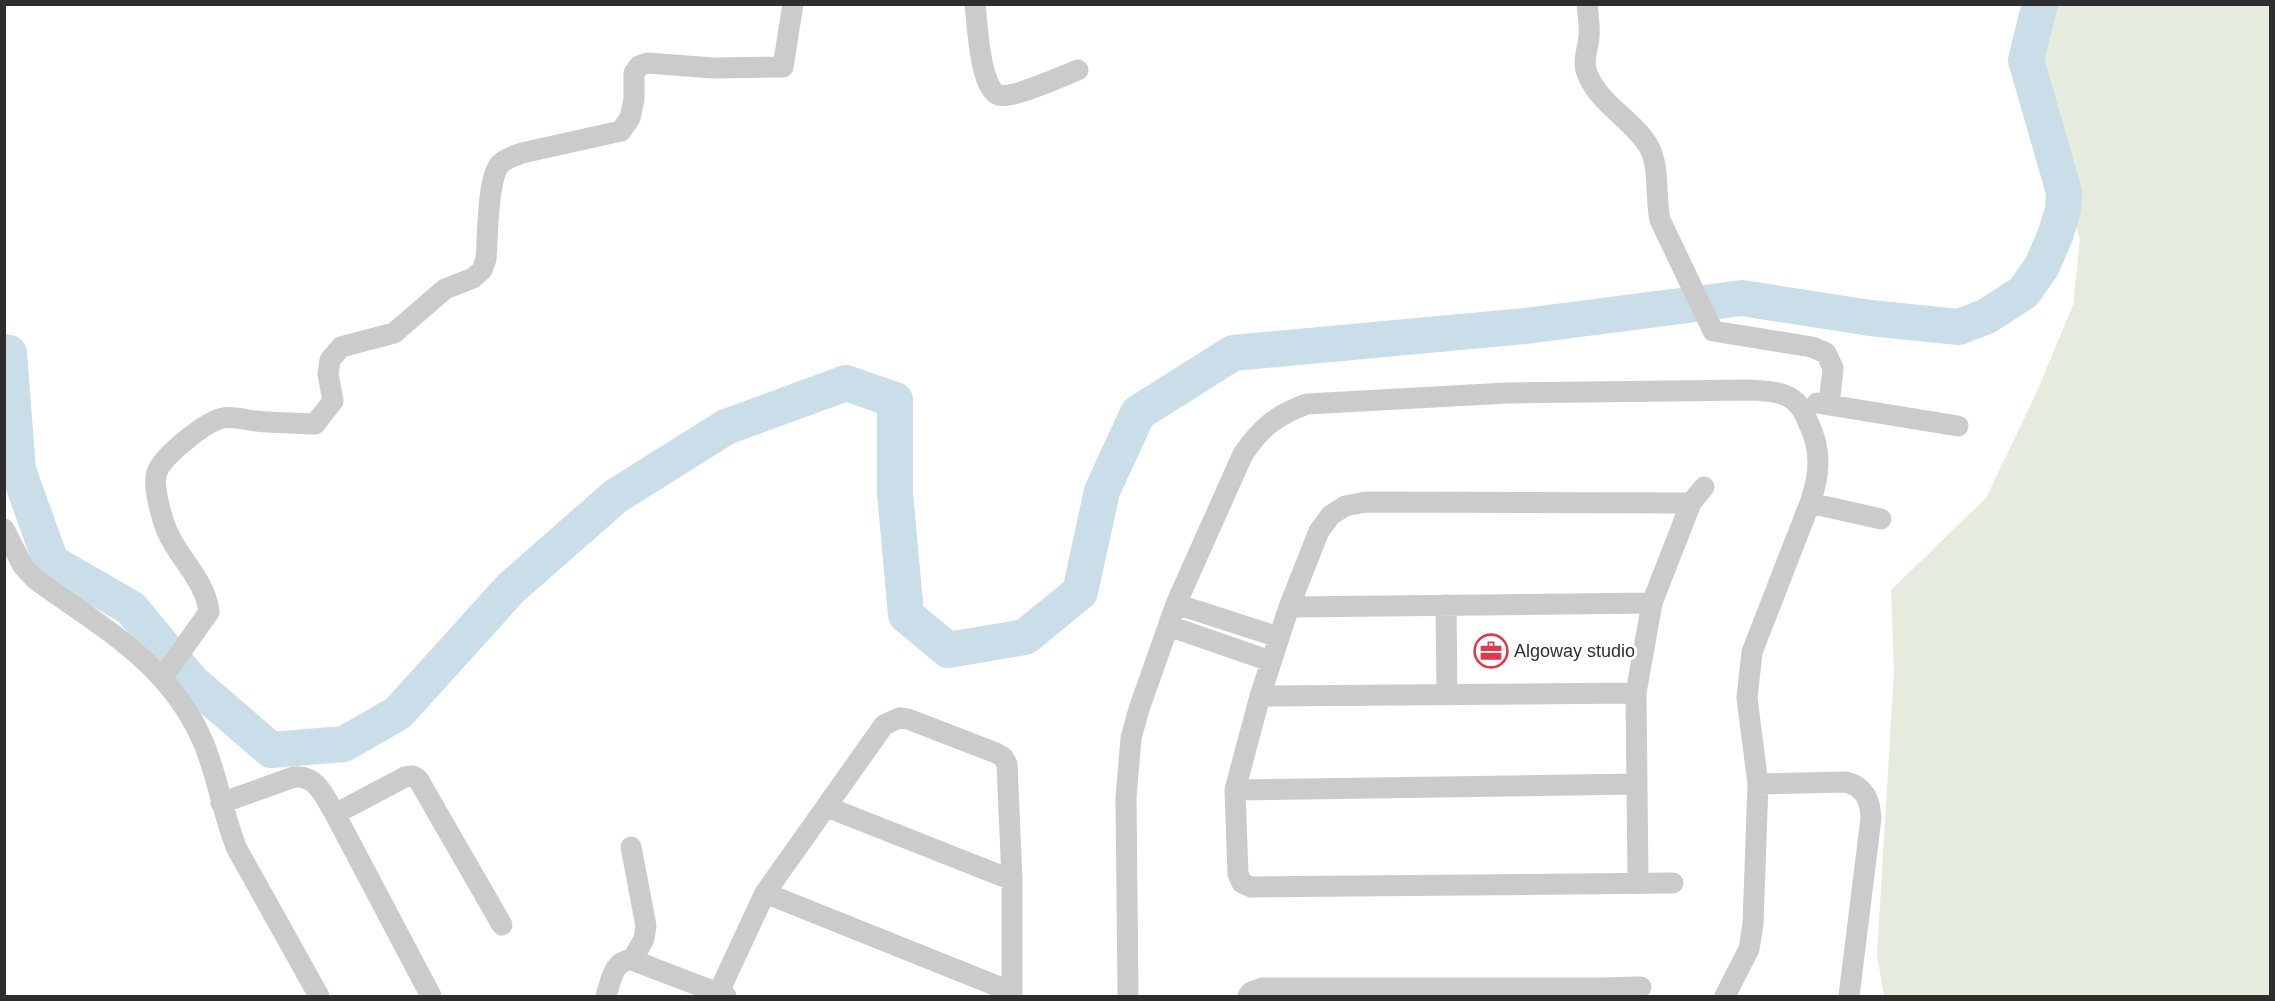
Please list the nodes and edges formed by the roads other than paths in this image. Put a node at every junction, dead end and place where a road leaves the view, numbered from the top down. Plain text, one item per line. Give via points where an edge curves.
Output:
1 (793, 4) edge
2 (975, 4) edge
3 (1587, 4) edge
4 (1078, 69) dead end
5 (1793, 399) junction
6 (1829, 405) junction
7 (1958, 426) dead end
8 (1810, 503) junction
9 (1881, 519) dead end
10 (4, 529) edge
11 (1652, 603) junction
12 (1176, 604) junction
13 (1446, 605) junction
14 (1289, 607) junction
15 (1169, 626) junction
16 (1278, 637) junction
17 (1270, 661) junction
18 (167, 672) junction
19 (1636, 693) junction
20 (1447, 694) junction
21 (1260, 696) junction
22 (1636, 784) junction
23 (1758, 784) junction
24 (1235, 790) junction
25 (221, 803) junction
26 (827, 807) junction
27 (335, 814) junction
28 (631, 847) dead end
29 (1012, 880) junction
30 (1638, 882) junction
31 (1673, 883) dead end
32 (765, 893) junction
33 (502, 925) dead end
34 (632, 960) junction
35 (1641, 987) dead end
36 (1599, 992) edge
37 (1012, 994) edge
38 (720, 995) edge
39 (319, 996) edge
40 (431, 996) edge
41 (606, 996) edge
42 (1128, 996) edge
43 (1248, 996) edge
44 (1725, 996) edge
45 (1849, 996) edge

1 - 18 street via 783,67 713,68 646,63 634,73 630,118 621,131 522,153 499,165 491,188 482,270 473,278 445,289 394,333 341,346 330,360 328,374 333,401 315,424 223,418 178,446 157,473 156,488 168,532 198,581 209,612
2 - 4 street via 985,77 993,93 1000,96 1018,92
3 - 6 street via 1586,72 1597,91 1649,147 1657,174 1660,220 1713,332 1812,347 1826,353 1833,368
5 - 6 street
5 - 8 street via 1804,412 1817,446 1817,481
5 - 12 street via 1751,390 1507,393 1307,404 1272,420 1243,454
6 - 7 street
8 - 9 street
8 - 23 street via 1752,652 1747,698
10 - 18 street via 23,566 35,579
11 - 13 street
11 - 14 street via 1697,495 1366,502 1345,506 1330,515 1319,531
11 - 19 street
12 - 15 street
12 - 16 street
13 - 14 street
13 - 20 street
14 - 16 street
15 - 17 street
15 - 42 street via 1139,709 1130,747 1126,798
16 - 17 street
17 - 21 street
18 - 25 street via 204,746
19 - 20 street
19 - 22 street
20 - 21 street
21 - 24 street
22 - 24 street
22 - 30 street
23 - 44 street via 1756,876 1749,949
23 - 45 street via 1846,782 1856,785 1868,798 1871,818
24 - 30 street via 1238,874 1242,883 1251,887
25 - 27 street via 303,776 318,786
25 - 39 street via 237,849
26 - 29 street
26 - 29 street via 884,725 892,720 908,719 996,753 1003,757 1008,771
26 - 32 street
27 - 33 street via 405,777 418,779
27 - 40 street
28 - 34 street via 646,926 644,939
29 - 37 street
30 - 31 street
32 - 37 street
32 - 38 street
34 - 38 street
34 - 41 street via 622,961 616,967
35 - 36 street
36 - 43 street via 1262,987

